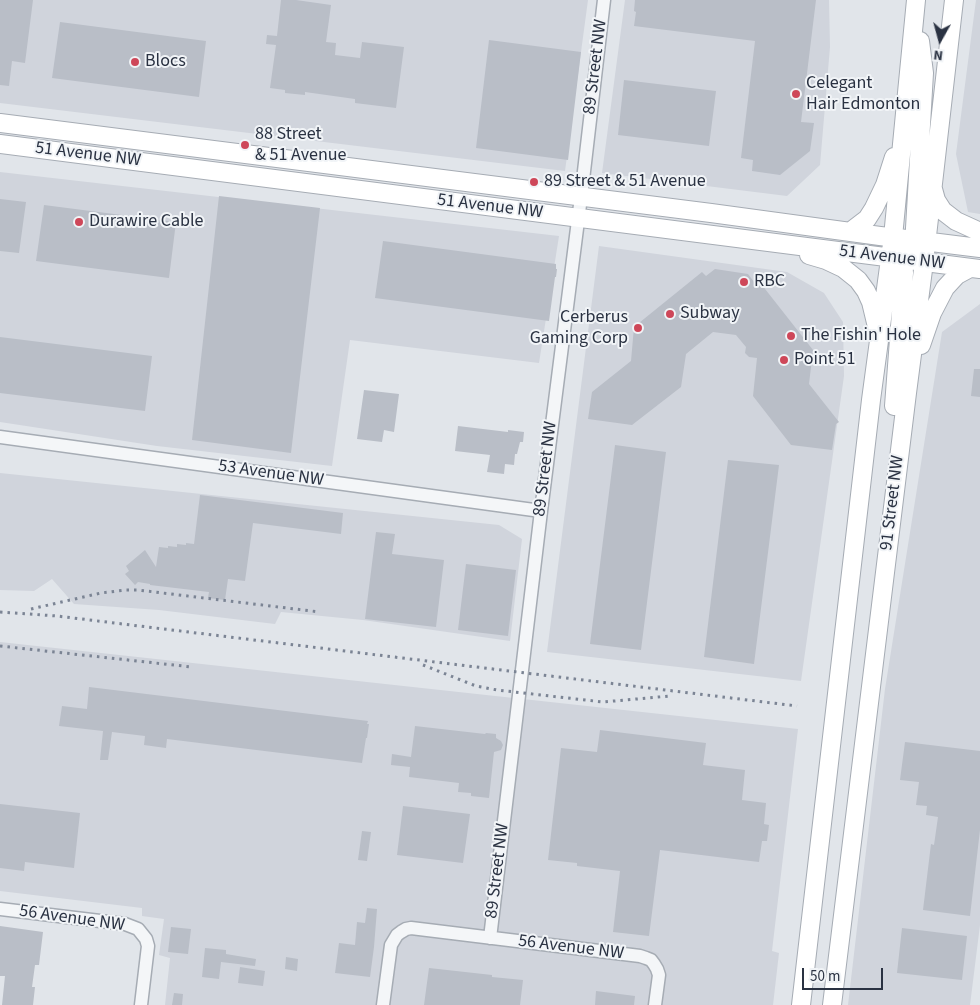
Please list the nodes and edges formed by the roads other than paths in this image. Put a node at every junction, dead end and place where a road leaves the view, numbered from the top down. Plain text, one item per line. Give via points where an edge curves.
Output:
1 (604, 0) edge
2 (954, 0) edge
3 (916, 3) edge
4 (0, 123) edge
5 (904, 131) junction
6 (0, 144) edge
7 (932, 186) junction
8 (581, 197) junction
9 (578, 218) junction
10 (850, 232) junction
11 (980, 232) edge
12 (892, 237) junction
13 (921, 240) junction
14 (773, 243) junction
15 (980, 248) edge
16 (897, 259) junction
17 (924, 262) junction
18 (975, 269) edge
19 (880, 337) junction
20 (907, 393) junction
21 (0, 438) edge
22 (899, 453) junction
23 (541, 511) junction
24 (0, 909) edge
25 (490, 938) junction
26 (141, 1005) edge
27 (383, 1005) edge
28 (655, 1005) edge
29 (801, 1005) edge
30 (832, 1005) edge

1 - 8 street, 89 Street NW
2 - 7 main road
3 - 5 main road
3 - 13 main road via 924,73
4 - 8 main road, 51 Avenue NW
5 - 10 main road via 874,208 866,220
5 - 12 main road
6 - 9 main road, 51 Avenue NW
7 - 11 main road via 943,210
7 - 13 main road
8 - 9 street, 89 Street NW
8 - 10 main road, 51 Avenue NW
9 - 14 main road, 51 Avenue NW
9 - 23 street, 89 Street NW
10 - 12 main road, 51 Avenue NW
12 - 13 main road, 51 Avenue NW
12 - 16 main road via 901,252
13 - 15 main road, 51 Avenue NW
13 - 17 main road via 919,256
14 - 16 main road, 51 Avenue NW
14 - 19 main road via 826,260 858,280 871,302
16 - 17 main road, 51 Avenue NW
16 - 19 main road, 91 Street NW
16 - 22 main road via 904,273 893,422
17 - 18 main road, 51 Avenue NW
17 - 20 main road, 91 Street NW
18 - 20 main road via 952,279 935,306
19 - 29 main road, 91 Street NW
20 - 22 main road, 91 Street NW
21 - 23 street, 53 Avenue NW
22 - 30 main road, 91 Street NW
23 - 25 street, 89 Street NW
24 - 26 street, 56 Avenue NW via 132,926 142,934 148,946
25 - 27 street, 56 Avenue NW via 406,929 397,935 391,946
25 - 28 street, 56 Avenue NW via 651,960 659,974

